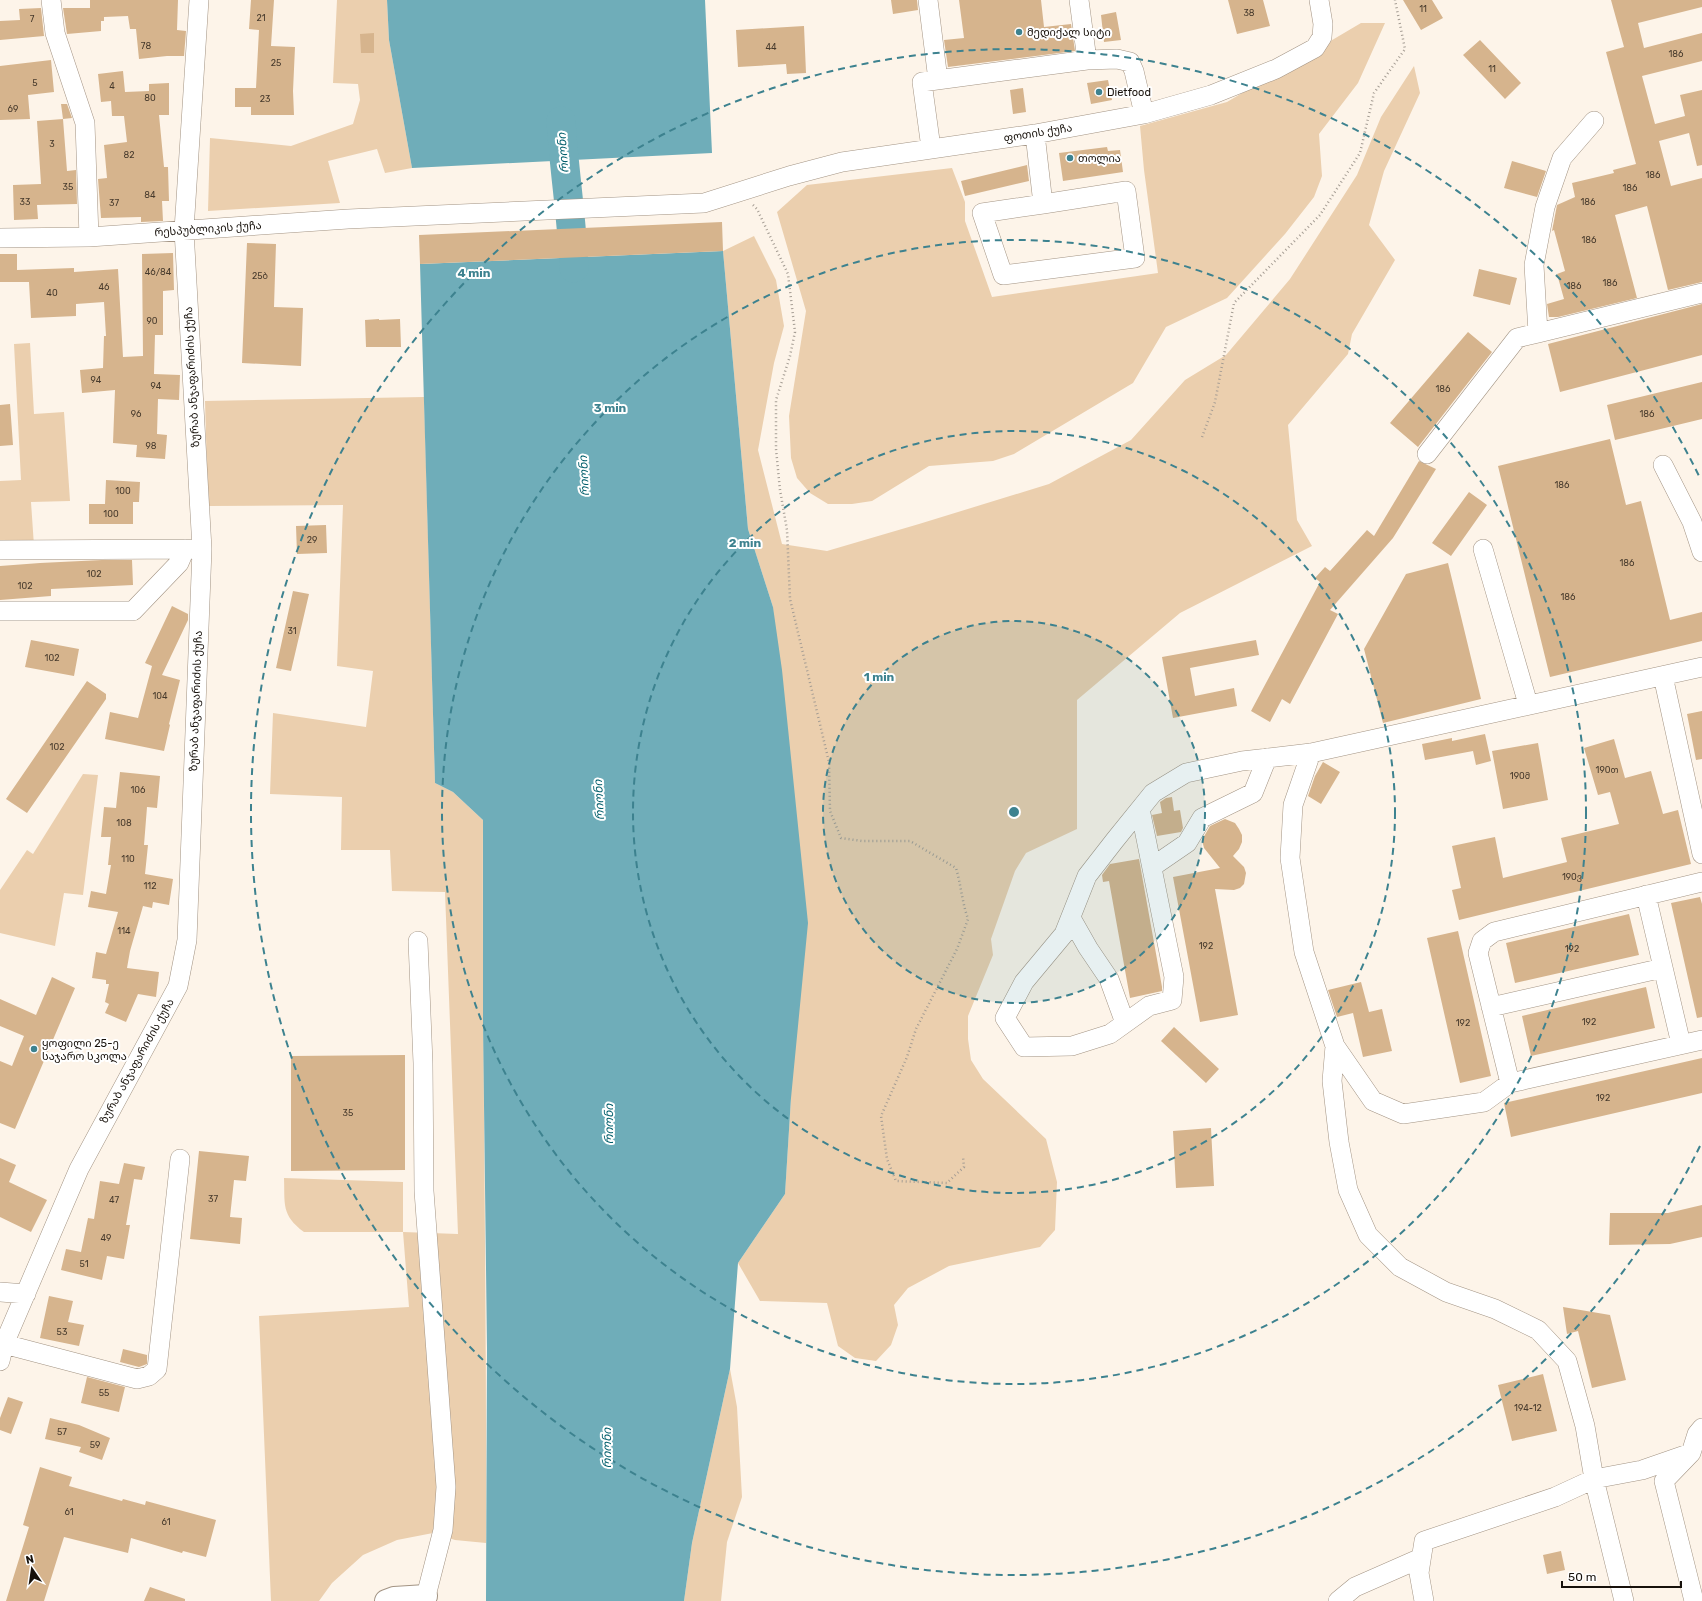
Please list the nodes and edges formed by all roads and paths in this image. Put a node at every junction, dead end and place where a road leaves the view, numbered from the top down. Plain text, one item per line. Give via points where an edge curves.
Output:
1 (51, 0) edge
2 (199, 0) edge
3 (928, 0) edge
4 (1079, 0) edge
5 (1319, 0) edge
6 (1395, 0) edge
7 (1087, 60) junction
8 (938, 80) junction
9 (1144, 114) junction
10 (1594, 121) dead end
11 (1036, 134) junction
12 (931, 148) junction
13 (736, 193) junction
14 (704, 203) joint
15 (1043, 204) junction
16 (184, 230) junction
17 (89, 236) junction
18 (0, 238) edge
19 (1702, 293) edge
20 (1538, 333) junction
21 (1202, 437) dead end
22 (1427, 454) dead end
23 (1664, 465) dead end
24 (1697, 516) edge
25 (194, 549) junction
26 (1483, 549) dead end
27 (0, 550) edge
28 (1702, 552) edge
29 (0, 611) edge
30 (1702, 667) edge
31 (1663, 676) junction
32 (1528, 704) junction
33 (1311, 753) junction
34 (1267, 758) junction
35 (1140, 809) junction
36 (1702, 854) edge
37 (1152, 867) junction
38 (1702, 882) edge
39 (1646, 895) junction
40 (1070, 918) junction
41 (418, 941) dead end
42 (1663, 968) junction
43 (1491, 1007) junction
44 (1125, 1023) junction
45 (1702, 1040) edge
46 (1681, 1044) junction
47 (1335, 1046) junction
48 (1510, 1083) junction
49 (963, 1157) dead end
50 (180, 1159) dead end
51 (0, 1292) edge
52 (26, 1294) junction
53 (2, 1352) edge
54 (1702, 1428) edge
55 (1691, 1453) junction
56 (1594, 1479) junction
57 (1421, 1558) junction
58 (1695, 1589) edge
59 (426, 1598) edge
60 (386, 1601) edge
61 (1338, 1601) edge
62 (1424, 1601) edge
63 (1624, 1601) edge

1 - 17 street via 55,33 85,123
2 - 16 street, ზურაბ ანჯაფარიძის ქუჩა
3 - 8 street
4 - 7 street
5 - 9 street, ფოთის ქუჩა via 1323,24 1322,37 1315,48 1276,69 1211,95
6 - 21 path via 1406,49 1374,93 1360,154 1320,215 1234,303 1215,402
7 - 8 street
7 - 9 street via 1117,59 1130,62
8 - 12 street via 922,82
9 - 11 street, ფოთის ქუჩა
10 - 20 street via 1562,158 1545,207 1534,265
11 - 12 street, ფოთის ქუჩა
11 - 15 street
12 - 13 street, ფოთის ქუჩა via 842,162
13 - 14 street, ფოთის ქუჩა
13 - 49 path via 757,209 788,274 795,332 776,400 776,449 787,530 790,599 830,762 830,811 841,838 862,841 910,841 956,868 968,919 957,949 916,1030 881,1116 887,1160 896,1181 947,1183 964,1167
14 - 16 street, რესპუბლიკის ქუჩა
15 - 15 street via 1126,191 1135,258 1003,275 982,213
16 - 17 street, რესპუბლიკის ქუჩა
16 - 25 street, ზურაბ ანჯაფარიძის ქუჩა
17 - 18 street, რესპუბლიკის ქუჩა
19 - 20 street
20 - 22 street via 1517,338
23 - 24 street
24 - 28 street
25 - 27 street
25 - 29 street via 133,611
25 - 52 street, ზურაბ ანჯაფარიძის ქუჩა via 187,940 178,986 79,1169
26 - 32 street
30 - 31 street
31 - 32 street
31 - 36 street
32 - 33 street
33 - 34 street
33 - 47 street via 1293,805 1290,858 1304,952
34 - 35 street via 1186,774 1153,793
34 - 37 street via 1253,793 1202,818 1187,843
35 - 37 street
35 - 40 street via 1087,876
37 - 44 street via 1174,977 1172,1000 1149,1006
38 - 39 street
39 - 42 street
39 - 43 street via 1494,932 1482,941 1478,953
40 - 44 street via 1109,979
40 - 44 street via 1064,934 1024,982 1006,1018 1024,1047 1072,1046 1110,1034
41 - 59 street via 424,1191 446,1487 443,1530
42 - 43 street
42 - 46 street
43 - 48 street
45 - 46 street
46 - 48 street
47 - 48 street via 1373,1101 1403,1114 1484,1102
47 - 56 street via 1332,1081 1339,1142 1348,1190 1368,1235 1400,1267 1446,1292 1495,1309 1538,1330 1557,1350 1567,1361 1586,1426
50 - 53 street via 157,1369 149,1376 137,1379
51 - 52 street
52 - 53 street, ზურაბ ანჯაფარიძის ქუჩა
54 - 55 street via 1697,1434
55 - 56 street via 1642,1470
55 - 58 street via 1664,1481
56 - 57 street via 1556,1497 1424,1541
56 - 63 street
57 - 61 street via 1355,1587
57 - 62 street via 1419,1573
59 - 60 main road via 394,1598

